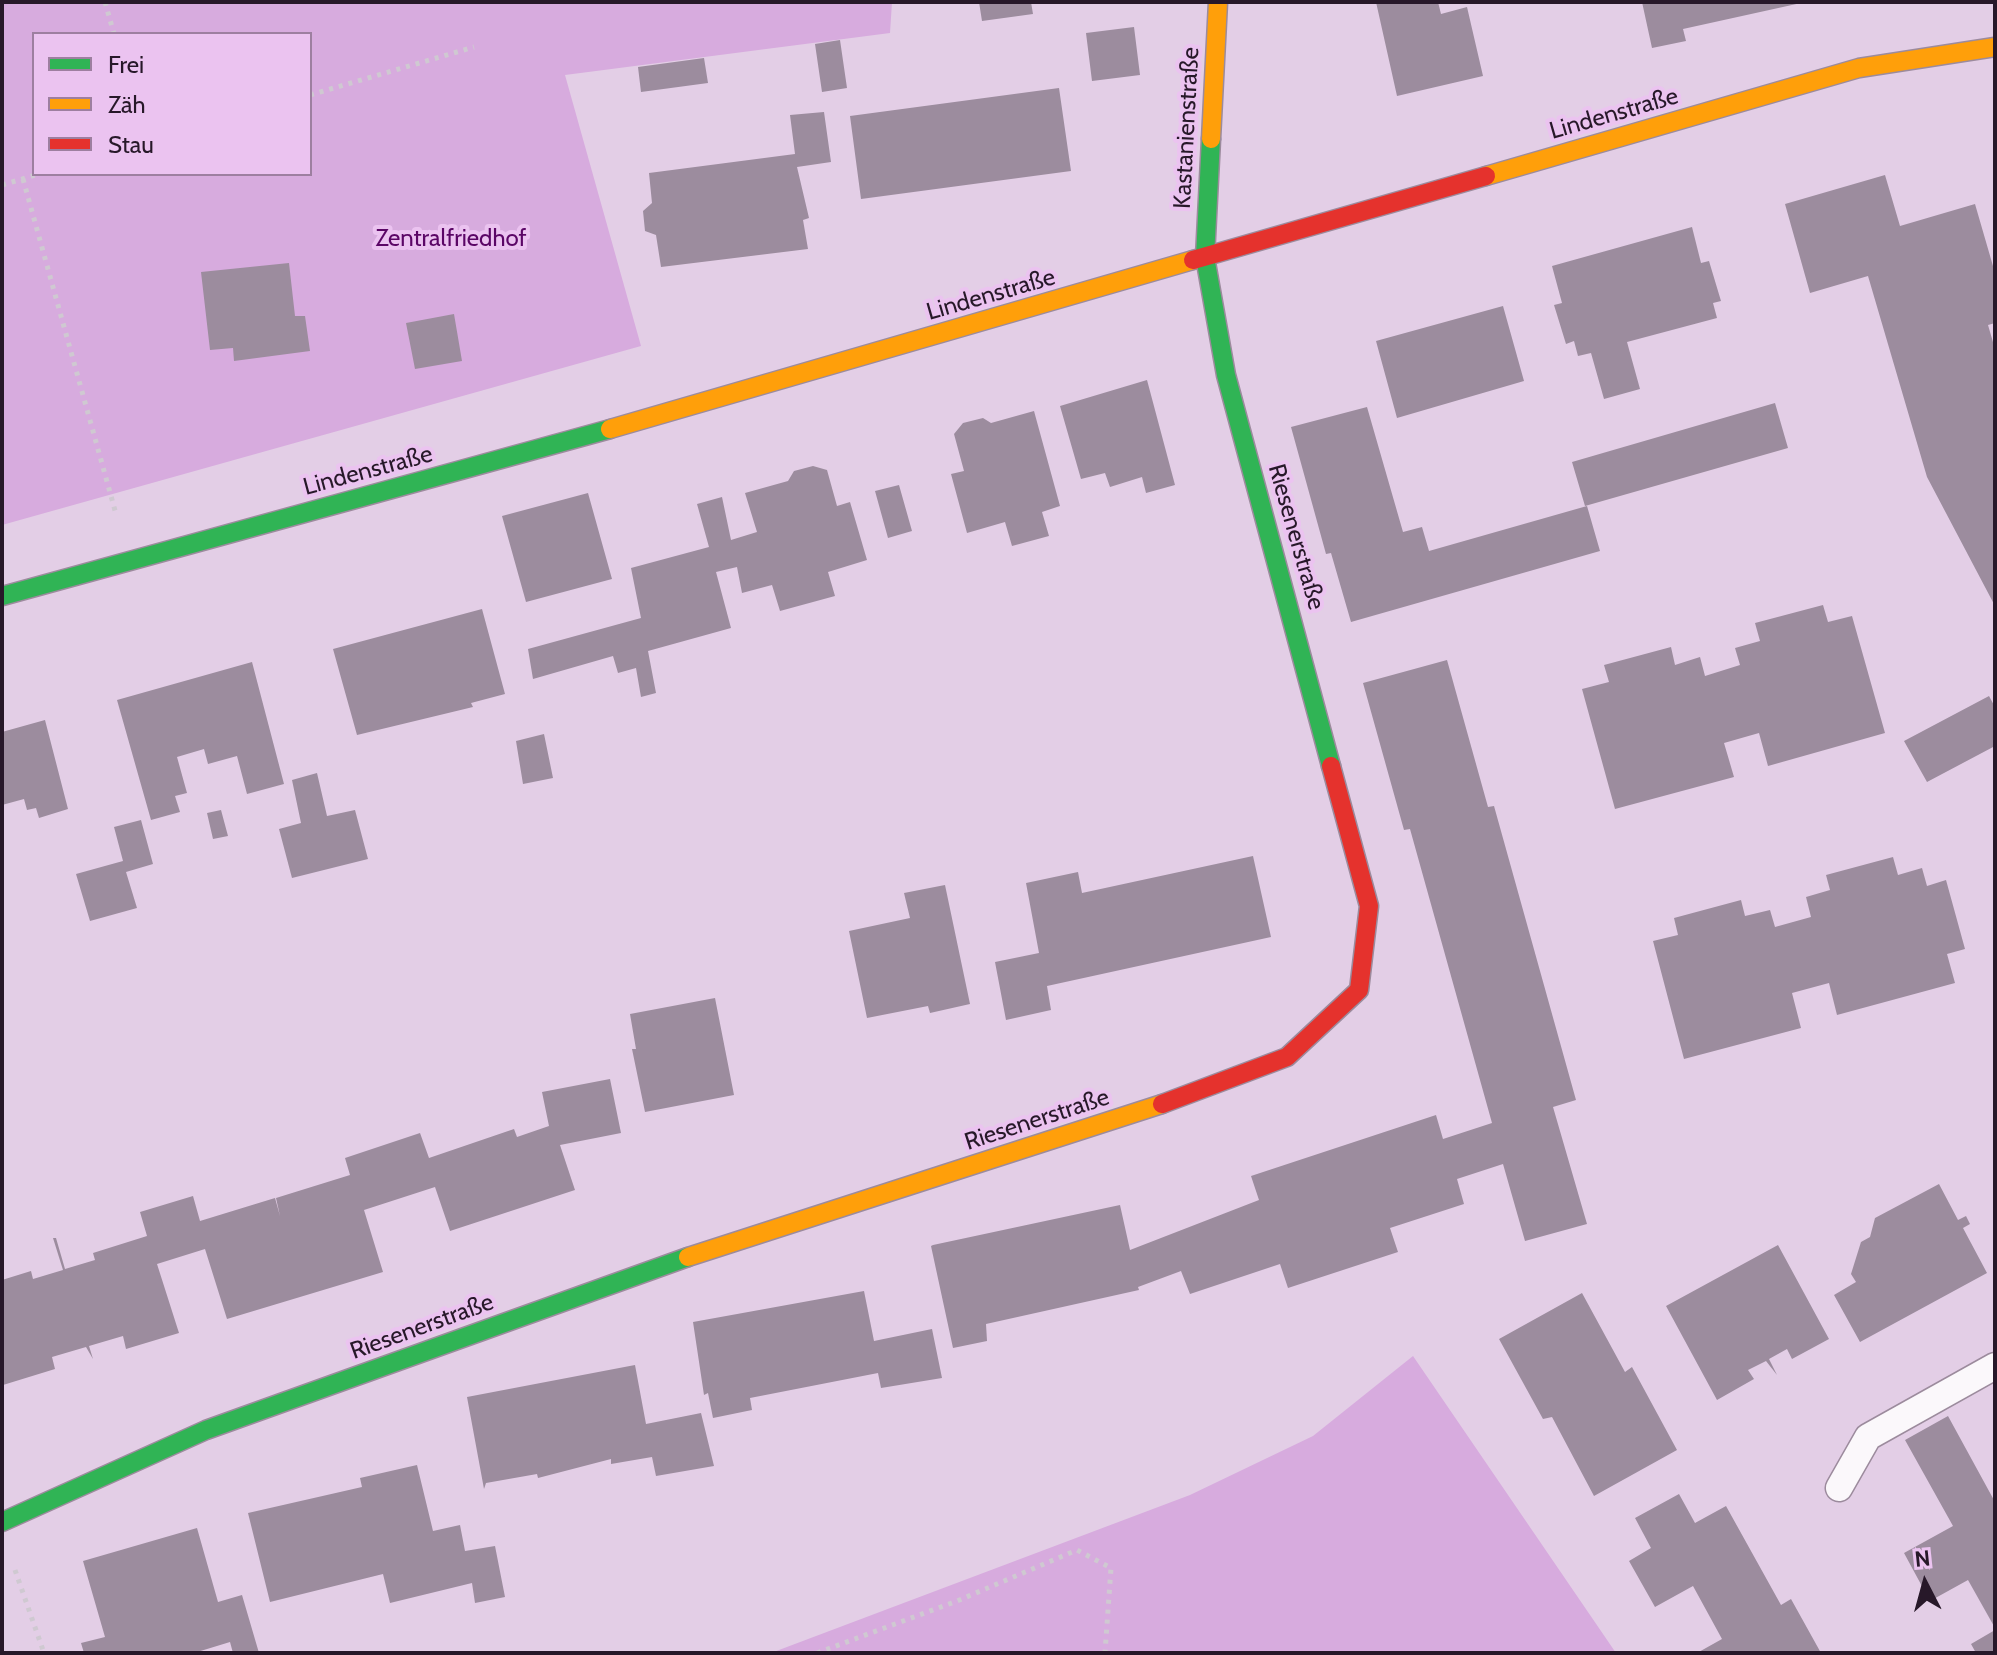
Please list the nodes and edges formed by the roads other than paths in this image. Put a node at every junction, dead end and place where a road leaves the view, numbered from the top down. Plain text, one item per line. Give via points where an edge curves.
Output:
1 (1218, 2) edge
2 (1995, 47) edge
3 (1205, 257) junction
4 (2, 596) edge
5 (1995, 1366) edge
6 (1839, 1488) dead end
7 (2, 1522) edge

1 - 3 street, Kastanienstraße
2 - 3 street, Lindenstraße via 1859,68
3 - 4 street, Lindenstraße via 547,447
3 - 7 street, Riesenerstraße via 1226,375 1369,906 1359,990 1287,1057 1189,1095 687,1257 206,1430
5 - 6 lane via 1868,1437

